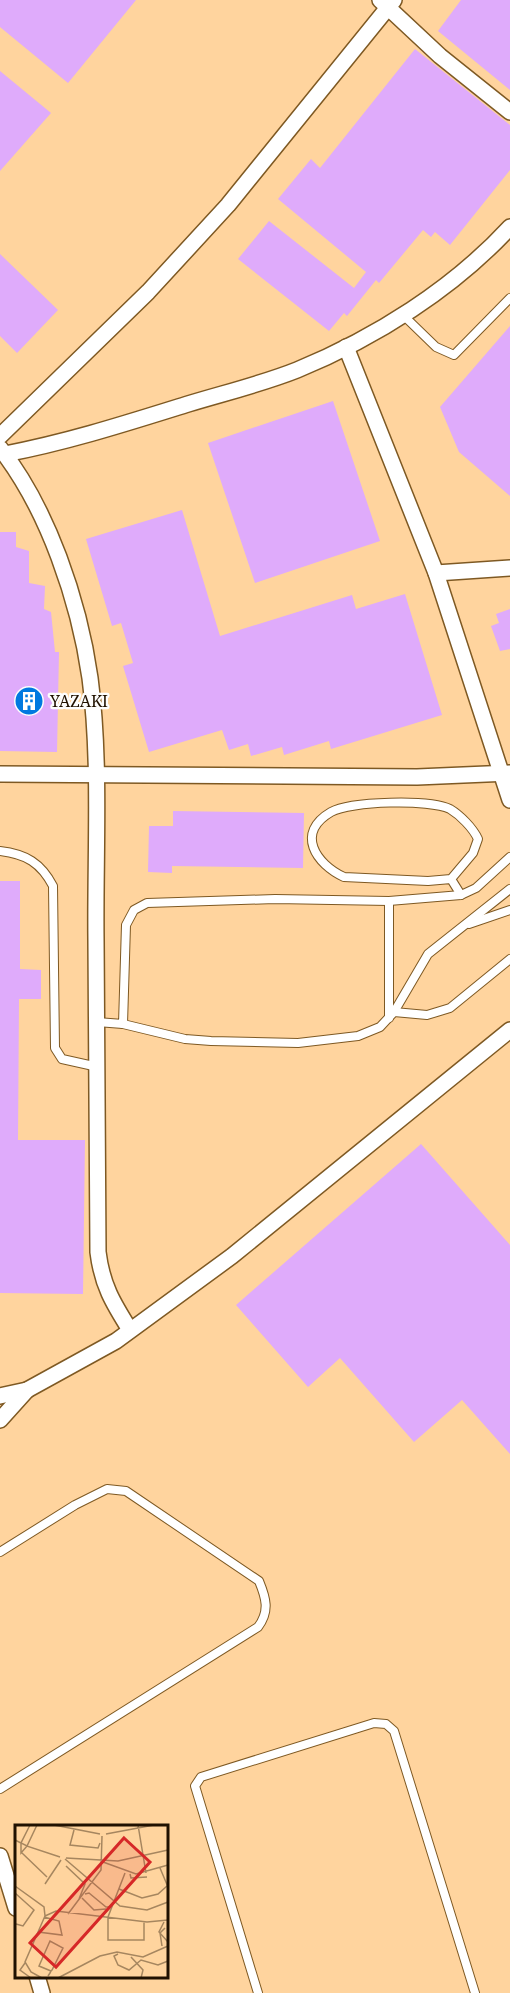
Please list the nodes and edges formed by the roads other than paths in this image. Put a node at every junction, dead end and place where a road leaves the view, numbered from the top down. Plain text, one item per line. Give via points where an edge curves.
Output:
1 (387, 2) edge
2 (510, 112) edge
3 (510, 227) edge
4 (510, 298) edge
5 (403, 315) junction
6 (346, 347) junction
7 (0, 436) edge
8 (2, 451) edge
9 (510, 568) edge
10 (436, 573) junction
11 (0, 774) edge
12 (95, 774) junction
13 (506, 774) edge
14 (510, 800) edge
15 (0, 851) edge
16 (510, 857) edge
17 (451, 879) junction
18 (510, 888) edge
19 (460, 895) junction
20 (389, 901) junction
21 (510, 910) edge
22 (465, 926) junction
23 (510, 959) edge
24 (391, 1015) junction
25 (97, 1022) junction
26 (123, 1024) junction
27 (510, 1030) edge
28 (98, 1067) junction
29 (130, 1330) junction
30 (27, 1390) junction
31 (0, 1396) edge
32 (0, 1420) edge
33 (0, 1552) edge
34 (0, 1789) edge
35 (0, 1856) edge
36 (15, 1905) edge
37 (37, 1978) edge
38 (42, 1993) edge
39 (258, 1993) edge
40 (475, 1993) edge

1 - 2 street via 440,56
1 - 7 street via 228,205 148,292
3 - 5 street via 473,264
4 - 5 lane via 454,355 436,347
5 - 6 street
6 - 8 street via 296,370 116,428 64,442
6 - 10 street
8 - 12 street via 28,491 57,553 83,639 90,679
9 - 10 street
10 - 13 street
11 - 12 street
12 - 13 street
12 - 25 street
13 - 14 street
15 - 28 lane via 27,856 40,865 53,886 55,1048 62,1059
16 - 19 lane via 476,888
17 - 17 lane via 473,853 478,839 450,809 395,803 347,807 332,811 313,832 319,859 344,878
17 - 19 lane
18 - 22 lane
19 - 20 lane
20 - 24 lane
20 - 26 lane via 147,903 134,910 126,925
21 - 22 lane
22 - 24 lane via 428,954
23 - 24 lane via 443,1011
24 - 26 lane via 380,1027 358,1036 298,1043 185,1039
25 - 26 lane
25 - 28 street
27 - 29 street via 232,1256
28 - 29 street via 101,1276
29 - 30 street via 95,1354
30 - 31 street
30 - 32 street
33 - 34 lane via 107,1489 126,1491 259,1581 267,1600 258,1627
35 - 36 street
37 - 38 street
39 - 40 lane via 195,1786 201,1777 374,1724 386,1724 394,1731

